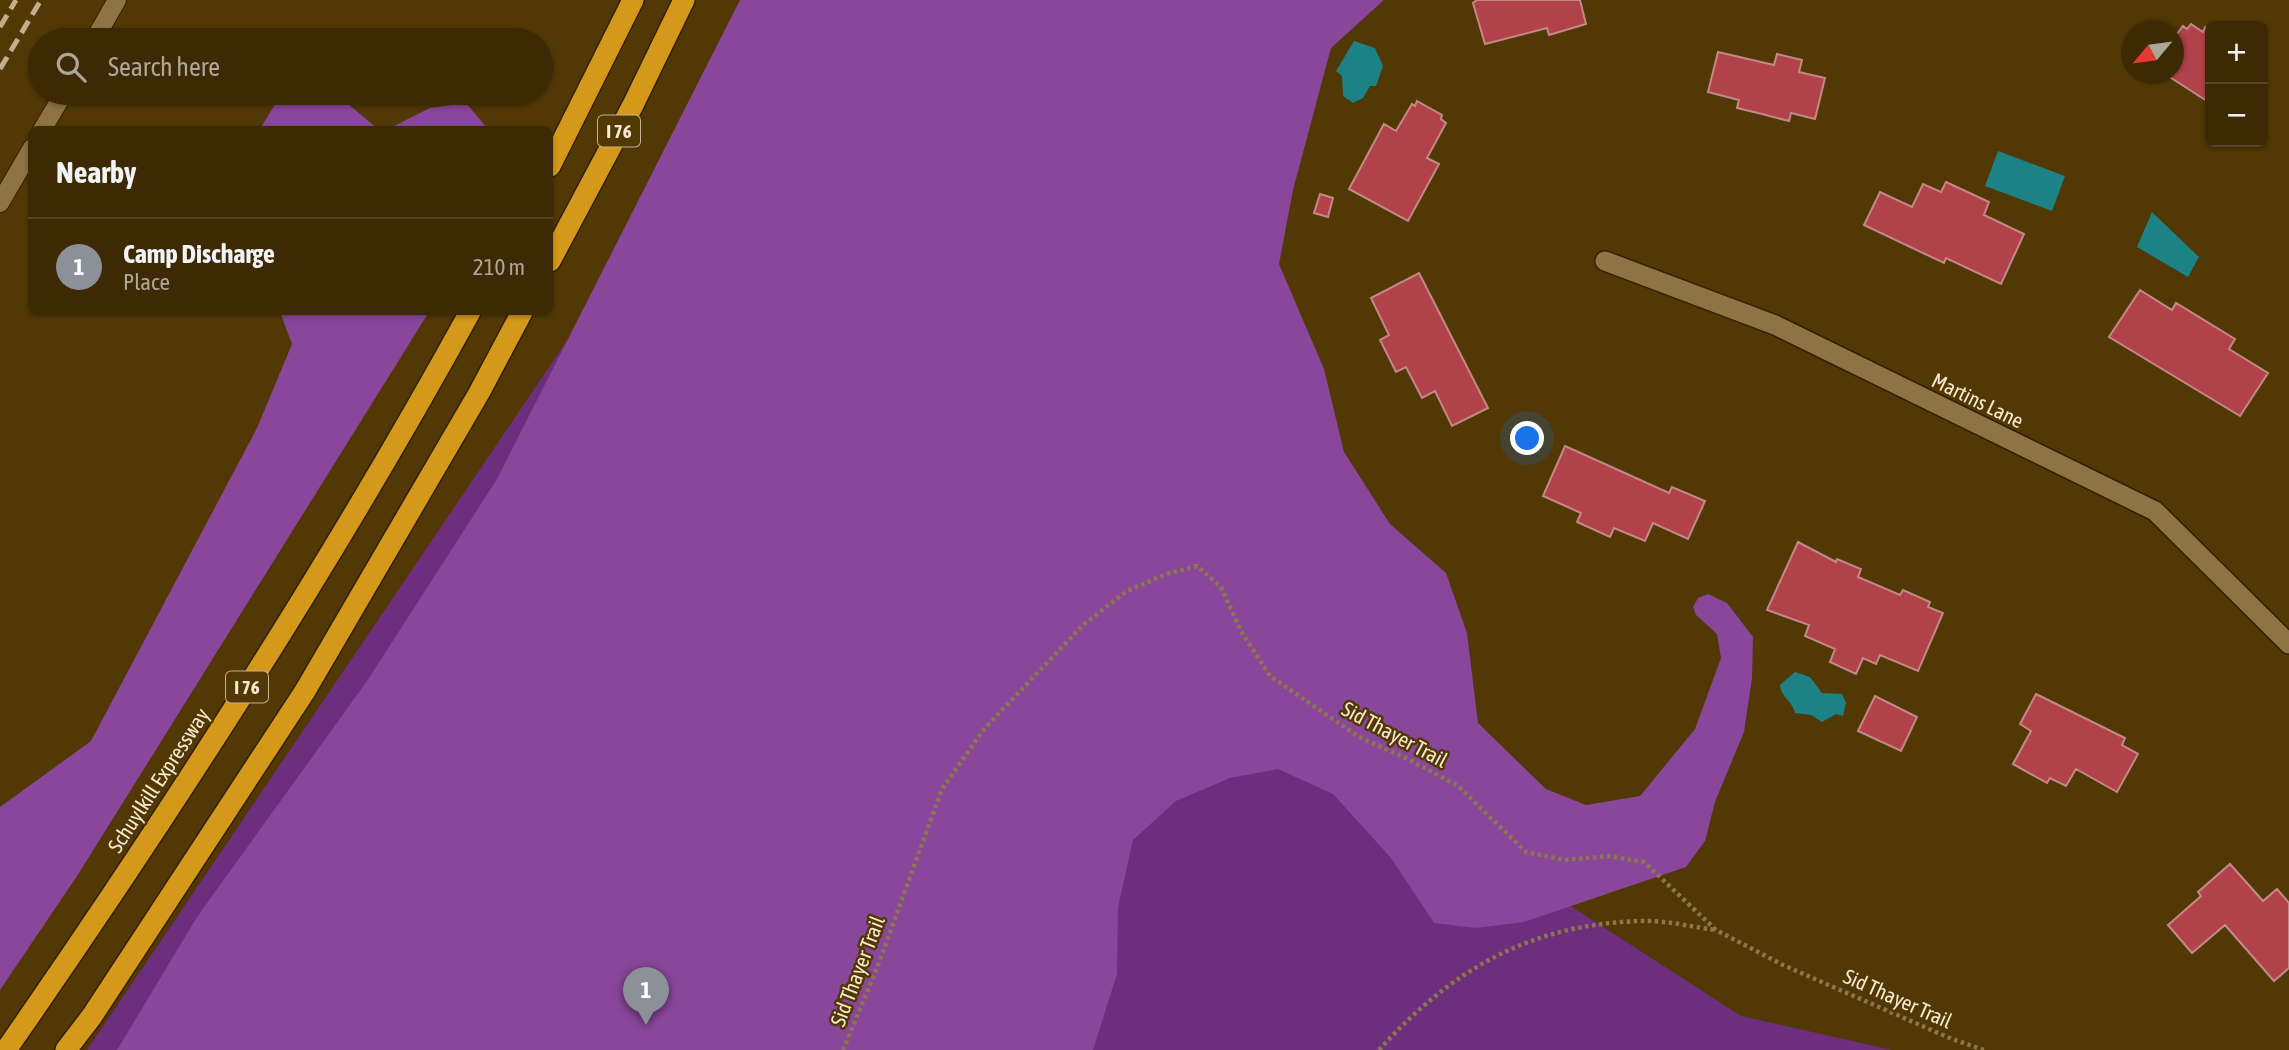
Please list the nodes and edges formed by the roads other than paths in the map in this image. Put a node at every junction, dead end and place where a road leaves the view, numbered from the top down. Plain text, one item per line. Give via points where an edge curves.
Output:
1 (117, 0) edge
2 (633, 0) edge
3 (684, 0) edge
4 (101, 28) edge
5 (57, 105) edge
6 (44, 126) edge
7 (28, 155) edge
8 (553, 160) edge
9 (0, 203) edge
10 (553, 255) edge
11 (1605, 261) dead end
12 (468, 315) edge
13 (521, 315) edge
14 (2289, 644) edge
15 (6, 1050) edge
16 (66, 1050) edge

1 - 4 lane
2 - 8 highway, I 76
3 - 10 highway, I 76
5 - 6 lane
7 - 9 lane
11 - 14 street, Martins Lane via 1775,325 2155,511
12 - 15 highway, Schuylkill Expressway / I 76 via 298,608 114,894
13 - 16 highway, I 76 via 305,691

